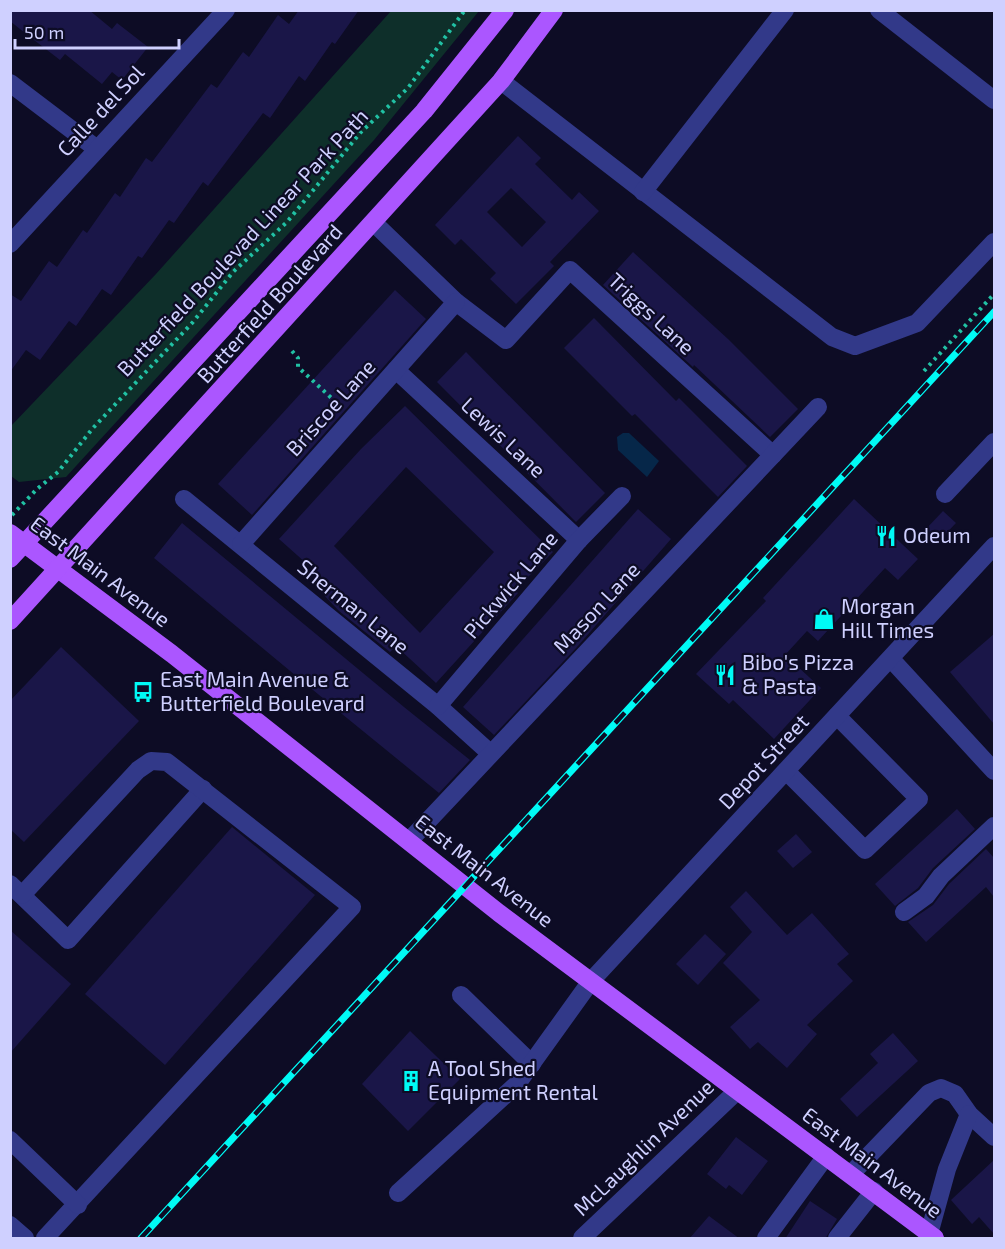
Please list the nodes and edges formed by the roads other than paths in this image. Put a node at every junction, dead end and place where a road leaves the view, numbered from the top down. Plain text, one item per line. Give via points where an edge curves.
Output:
1 (226, 10) edge
2 (505, 10) edge
3 (554, 10) edge
4 (785, 10) edge
5 (879, 10) edge
6 (501, 81) junction
7 (10, 83) edge
8 (994, 100) edge
9 (96, 149) junction
10 (643, 192) junction
11 (374, 223) junction
12 (994, 242) edge
13 (10, 244) edge
14 (456, 302) junction
15 (396, 370) junction
16 (818, 407) dead end
17 (994, 442) edge
18 (772, 455) junction
19 (945, 494) dead end
20 (622, 496) dead end
21 (184, 499) dead end
22 (17, 538) edge
23 (579, 540) junction
24 (241, 544) junction
25 (994, 546) edge
26 (10, 558) edge
27 (60, 568) junction
28 (10, 621) edge
29 (891, 659) junction
30 (438, 706) junction
31 (837, 716) junction
32 (490, 753) junction
33 (786, 771) junction
34 (994, 771) edge
35 (203, 789) junction
36 (994, 826) edge
37 (410, 841) junction
38 (16, 890) edge
39 (904, 912) dead end
40 (591, 981) junction
41 (461, 994) dead end
42 (532, 1064) junction
43 (737, 1091) junction
44 (969, 1114) junction
45 (994, 1137) edge
46 (10, 1140) edge
47 (826, 1156) junction
48 (851, 1174) junction
49 (874, 1191) junction
50 (398, 1193) dead end
51 (78, 1205) junction
52 (10, 1225) edge
53 (932, 1236) edge
54 (25, 1239) edge
55 (45, 1239) edge
56 (582, 1239) edge
57 (766, 1239) edge
58 (837, 1239) edge

1 - 9 street, Calle del Sol
2 - 22 main road, Butterfield Boulevard via 424,111
3 - 6 main road, Butterfield Boulevard
4 - 10 street
5 - 8 street
6 - 10 street
6 - 11 main road, Butterfield Boulevard
7 - 9 street
9 - 13 street, Calle del Sol
10 - 12 street via 832,337 855,346 917,322
11 - 14 street
11 - 27 main road, Butterfield Boulevard
14 - 15 street, Briscoe Lane
14 - 18 street, Triggs Lane via 506,340 570,270
15 - 23 street, Lewis Lane
15 - 24 street, Briscoe Lane
16 - 18 street, Mason Lane
17 - 19 street
18 - 32 street, Mason Lane
20 - 23 street, Pickwick Lane
21 - 24 street, Sherman Lane
22 - 26 main road, Butterfield Boulevard
22 - 27 main road, East Main Avenue
23 - 30 street, Pickwick Lane
24 - 30 street, Sherman Lane
25 - 29 street, Depot Street
27 - 28 main road, Butterfield Boulevard
27 - 37 main road, East Main Avenue
29 - 31 street, Depot Street
29 - 34 street
30 - 32 street, Sherman Lane
31 - 33 street, Depot Street
31 - 33 street via 919,799 865,850
32 - 37 street, Mason Lane
33 - 40 street, Depot Street
35 - 38 street via 167,762 151,761
35 - 38 street via 68,940
35 - 51 street via 352,907
36 - 39 street via 940,876 926,896
37 - 40 main road, East Main Avenue
40 - 42 street, Depot Street
40 - 43 main road, East Main Avenue
41 - 42 street
42 - 50 street, Depot Street via 517,1084
43 - 47 main road, East Main Avenue
43 - 56 street, McLaughlin Avenue
44 - 45 street
44 - 48 street via 955,1094 942,1088 929,1093
44 - 53 street via 947,1168
46 - 51 street
47 - 48 main road, East Main Avenue
47 - 57 street
48 - 49 main road, East Main Avenue
49 - 53 main road, East Main Avenue
49 - 58 street
51 - 55 street
52 - 54 street

